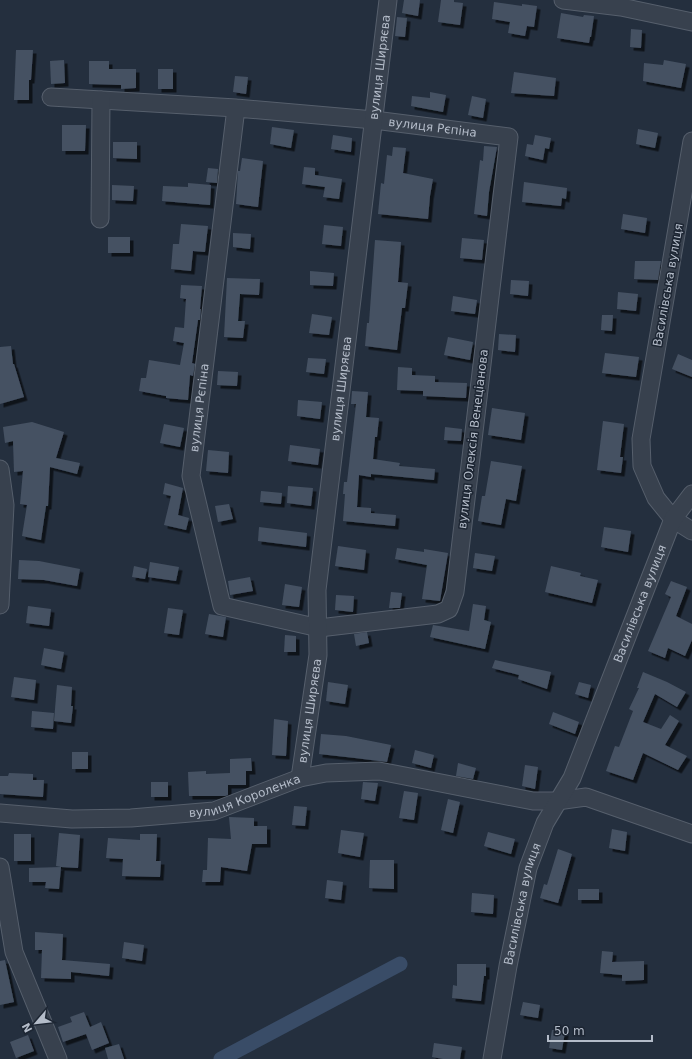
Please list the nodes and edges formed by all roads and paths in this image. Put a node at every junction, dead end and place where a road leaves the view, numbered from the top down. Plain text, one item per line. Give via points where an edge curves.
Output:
1 (388, 0) edge
2 (563, 0) edge
3 (692, 22) edge
4 (51, 97) dead end
5 (101, 100) junction
6 (236, 108) junction
7 (374, 120) junction
8 (509, 137) joint
9 (692, 141) edge
10 (100, 219) dead end
11 (0, 469) edge
12 (692, 494) edge
13 (672, 519) junction
14 (692, 531) edge
15 (0, 605) edge
16 (319, 628) junction
17 (300, 778) junction
18 (558, 801) junction
19 (0, 812) edge
20 (692, 834) edge
21 (0, 867) edge
22 (58, 1059) edge
23 (492, 1059) edge

1 - 7 street, вулиця Ширяєва
2 - 3 street via 621,7
4 - 5 street, вулиця Рєпіна
5 - 6 street, вулиця Рєпіна
5 - 10 street
6 - 7 street, вулиця Рєпіна
6 - 16 street, вулиця Рєпіна via 191,476 222,606
7 - 8 street, вулиця Рєпіна
7 - 16 street, вулиця Ширяєва via 317,590
8 - 16 street, вулиця Олексія Венеціанова via 455,592 450,610 438,614
9 - 13 street, Василівська вулиця via 641,439 642,466 656,498
11 - 15 street via 5,505
12 - 13 street
13 - 14 street
13 - 18 street, Василівська вулиця via 572,778
16 - 17 street, вулиця Ширяєва via 318,655
17 - 18 street, вулиця Короленка via 326,773 378,771 533,801
17 - 19 street, вулиця Короленка via 214,811 131,818 72,819
18 - 20 street, вулиця Короленка via 586,797
18 - 23 street, Василівська вулиця via 545,823 528,868
21 - 22 street via 14,952

